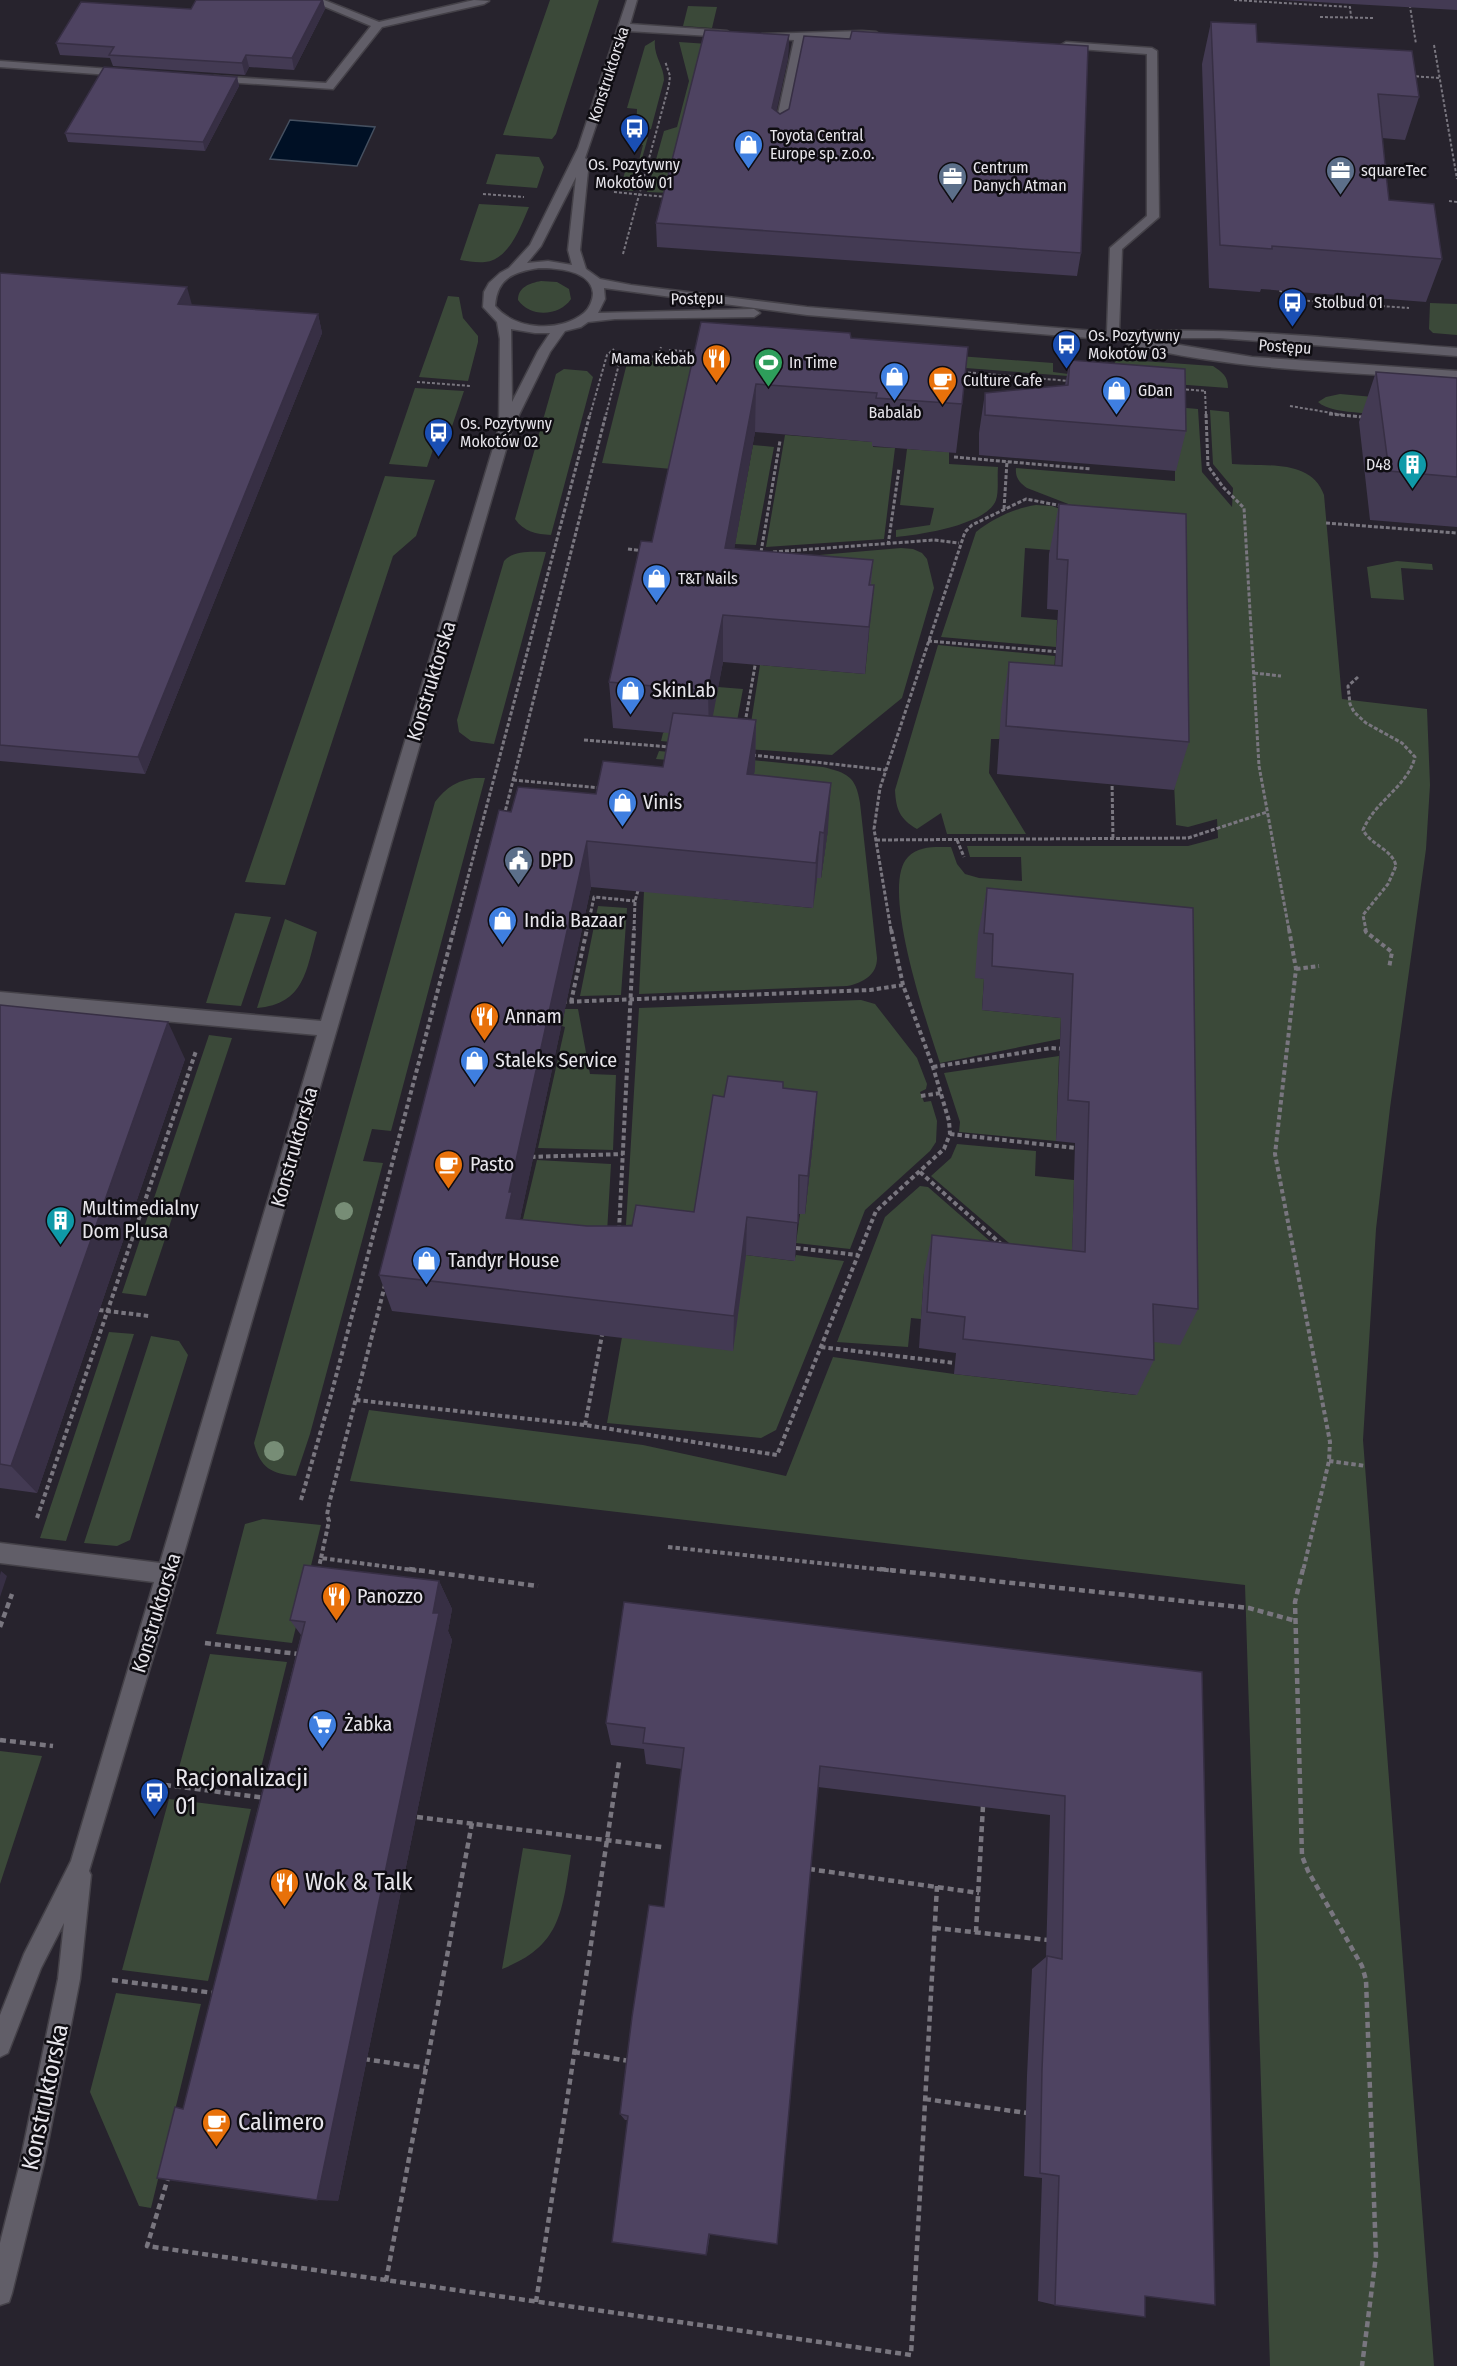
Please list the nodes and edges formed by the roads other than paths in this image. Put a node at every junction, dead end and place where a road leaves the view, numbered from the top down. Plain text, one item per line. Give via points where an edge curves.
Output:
1 (314, 0) edge
2 (632, 0) edge
3 (484, 1) edge
4 (378, 25) junction
5 (623, 27) junction
6 (737, 35) edge
7 (758, 36) edge
8 (884, 36) edge
9 (800, 38) junction
10 (1050, 45) edge
11 (0, 64) edge
12 (141, 74) edge
13 (200, 78) edge
14 (780, 132) edge
15 (584, 148) junction
16 (514, 270) junction
17 (581, 272) junction
18 (595, 282) junction
19 (807, 311) junction
20 (588, 318) junction
21 (503, 321) junction
22 (560, 329) junction
23 (1113, 336) junction
24 (1246, 336) junction
25 (1457, 352) edge
26 (1248, 359) junction
27 (1457, 375) edge
28 (505, 429) junction
29 (0, 999) edge
30 (328, 1029) junction
31 (0, 1553) edge
32 (168, 1574) junction
33 (81, 1864) junction
34 (0, 2045) edge
35 (0, 2292) edge

1 - 4 street
2 - 5 street, Konstruktorska
3 - 4 street
4 - 13 street via 329,87
5 - 6 street
5 - 15 street, Konstruktorska
7 - 9 street
8 - 9 street
9 - 14 street
10 - 23 street via 1152,51 1153,217 1116,248
11 - 12 street
15 - 16 street, Konstruktorska via 535,246
15 - 17 street, Konstruktorska via 574,250
16 - 17 street via 554,264
16 - 21 street via 502,276 488,296 489,306
17 - 18 street
18 - 19 street, Postępu
18 - 20 street via 599,300
19 - 20 street, Postępu
19 - 23 street, Postępu
20 - 22 street
21 - 22 street via 526,329
21 - 28 street, Konstruktorska
22 - 28 street, Konstruktorska via 547,346
23 - 24 street, Postępu
23 - 26 street, Postępu via 1165,349
24 - 25 street, Postępu
24 - 26 street
26 - 27 street, Postępu
28 - 30 street, Konstruktorska
29 - 30 street
30 - 32 street, Konstruktorska
31 - 32 street
32 - 33 street, Konstruktorska
33 - 34 street, Konstruktorska via 32,1962
33 - 35 street, Konstruktorska via 69,1979 32,2163

